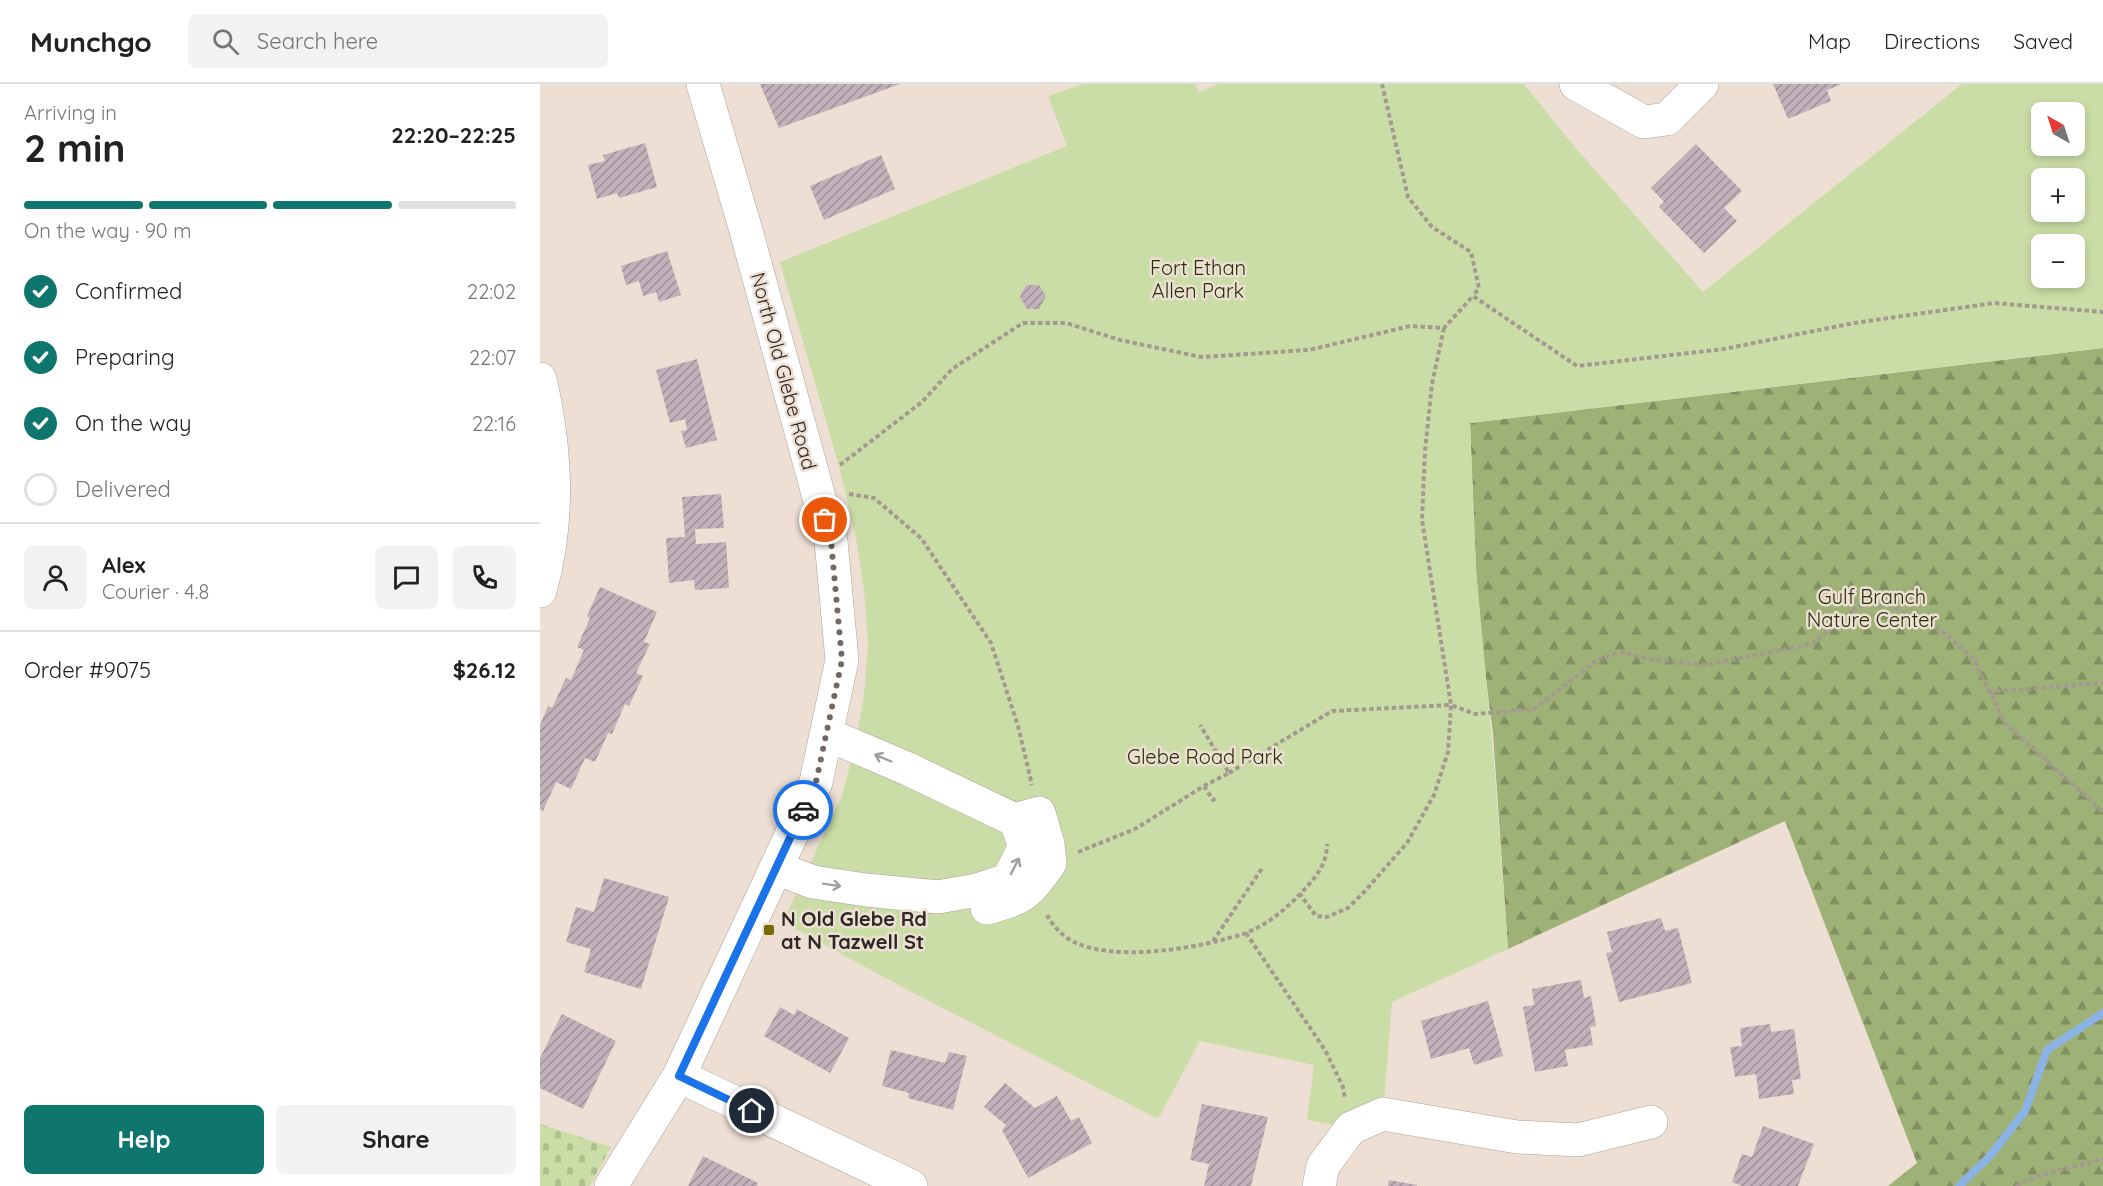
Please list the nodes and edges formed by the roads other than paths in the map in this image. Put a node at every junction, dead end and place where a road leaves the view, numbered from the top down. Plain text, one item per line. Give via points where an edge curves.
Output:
1 (703, 84) edge
2 (1576, 84) edge
3 (1702, 84) edge
4 (540, 379) edge
5 (540, 591) edge
6 (826, 734) junction
7 (1027, 816) junction
8 (776, 868) junction
9 (977, 890) junction
10 (679, 1076) junction
11 (1651, 1122) dead end
12 (611, 1186) edge
13 (911, 1186) edge
14 (1318, 1186) edge

1 - 6 street, North Old Glebe Road via 831,541 842,660
2 - 3 street via 1644,122 1667,119
4 - 5 street via 555,474 553,534
7 -> 6 street
6 - 8 street, North Old Glebe Road via 816,782
9 -> 7 street via 1008,880 1025,846
7 - 9 street via 1048,844 1050,863 1031,889 1017,900 981,909
8 -> 9 street via 813,882 866,891 938,897
8 - 10 street, North Old Glebe Road
10 - 12 street, North Old Glebe Road
10 - 13 street
11 - 14 street via 1578,1140 1517,1137 1383,1114 1351,1128 1323,1166

